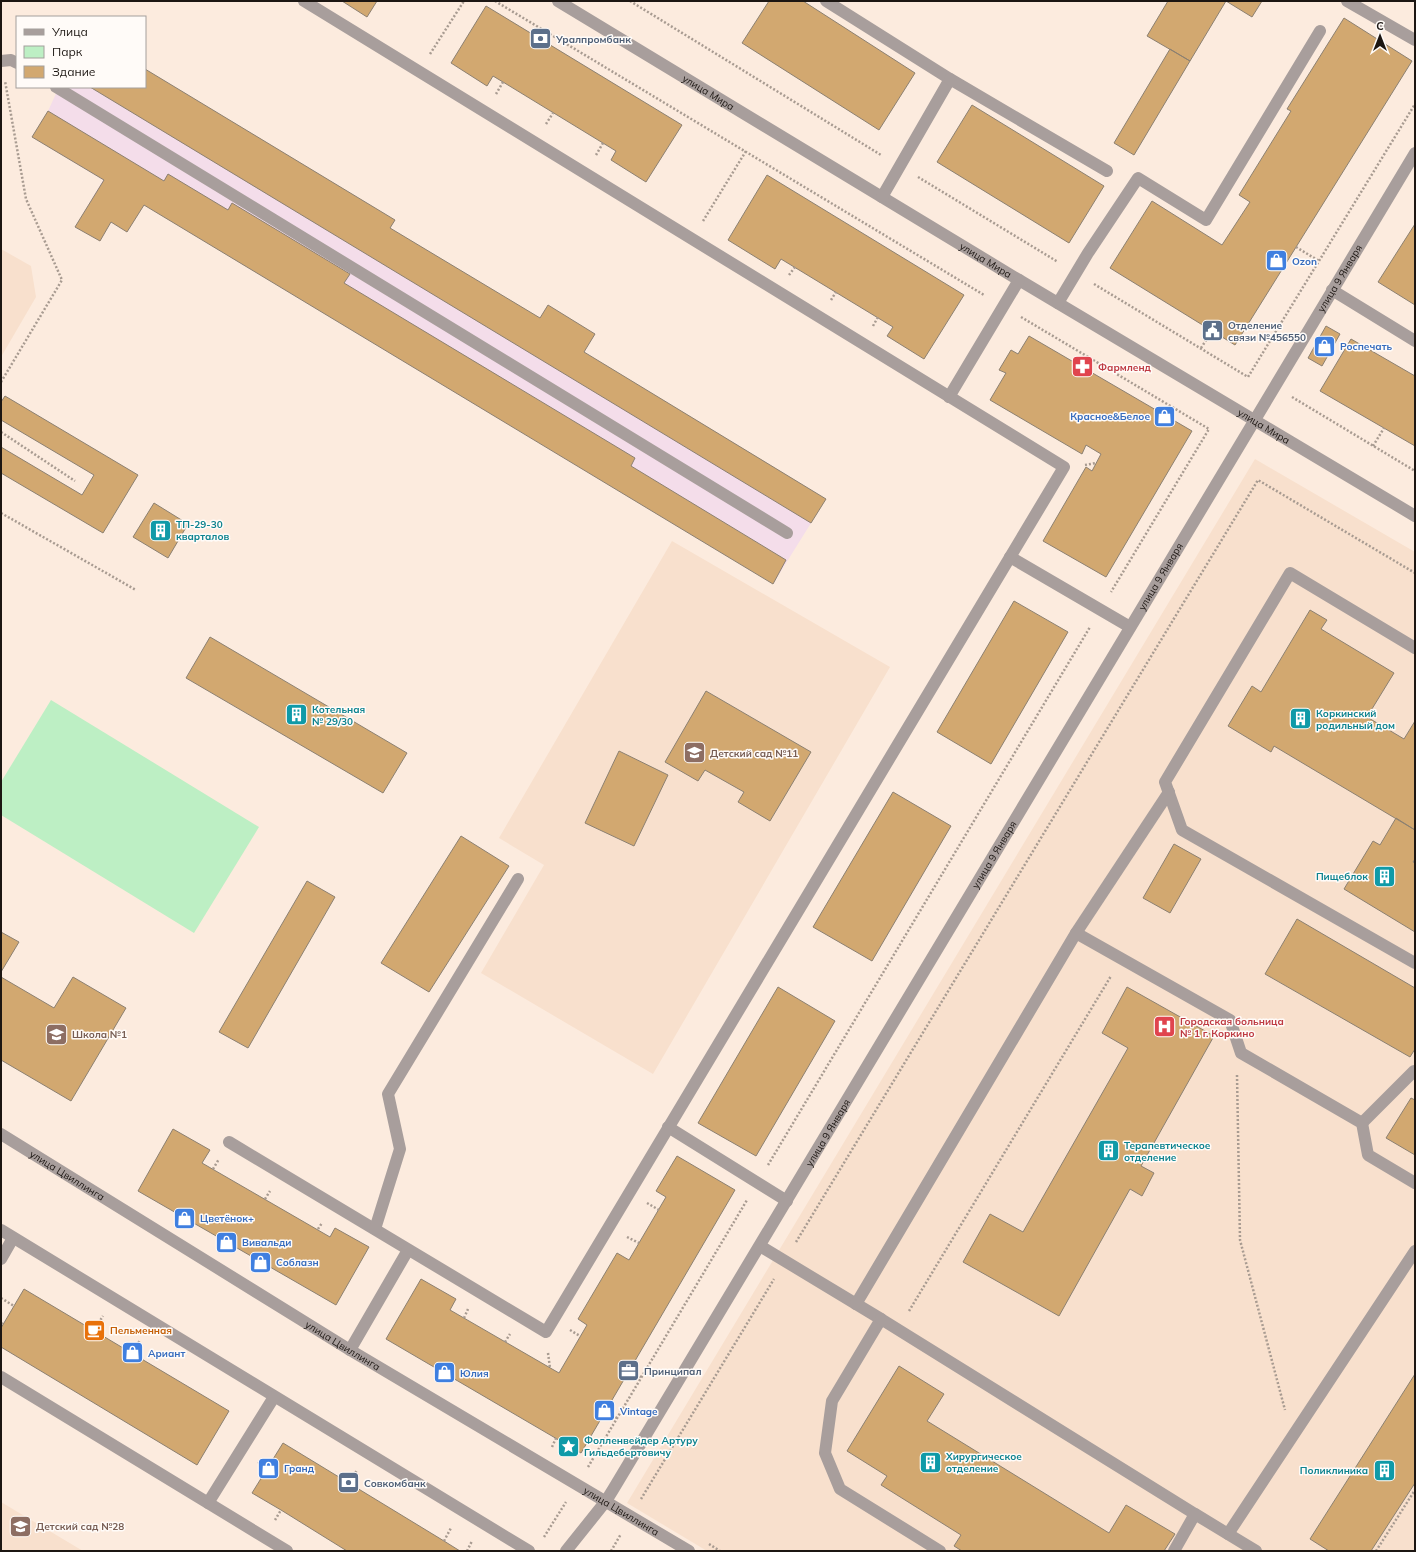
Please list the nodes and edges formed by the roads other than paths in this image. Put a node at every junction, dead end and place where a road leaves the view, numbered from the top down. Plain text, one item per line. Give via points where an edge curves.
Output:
1 (304, 1) edge
2 (558, 1) edge
3 (826, 1) edge
4 (1347, 1) edge
5 (1320, 31) dead end
6 (1415, 40) edge
7 (1, 60) edge
8 (16, 62) edge
9 (950, 79) junction
10 (58, 88) edge
11 (1415, 153) edge
12 (1107, 171) dead end
13 (882, 197) junction
14 (1020, 280) junction
15 (1332, 290) junction
16 (1058, 304) junction
17 (1415, 341) edge
18 (949, 397) junction
19 (1254, 420) junction
20 (1415, 516) edge
21 (787, 533) dead end
22 (1010, 557) junction
23 (1130, 627) junction
24 (1415, 648) edge
25 (1169, 792) junction
26 (518, 879) dead end
27 (1076, 933) junction
28 (1415, 963) edge
29 (1415, 1071) edge
30 (1362, 1123) junction
31 (668, 1128) junction
32 (1, 1134) edge
33 (229, 1142) dead end
34 (1415, 1183) edge
35 (787, 1201) junction
36 (375, 1229) junction
37 (1, 1230) edge
38 (13, 1238) junction
39 (760, 1246) junction
40 (408, 1250) junction
41 (1415, 1251) edge
42 (1, 1259) edge
43 (856, 1304) junction
44 (881, 1319) junction
45 (350, 1350) junction
46 (1, 1377) edge
47 (274, 1397) junction
48 (606, 1501) junction
49 (208, 1503) junction
50 (1195, 1514) junction
51 (1228, 1534) junction
52 (287, 1551) edge
53 (529, 1551) edge
54 (566, 1551) edge
55 (688, 1551) edge
56 (940, 1551) edge
57 (1174, 1551) edge
58 (1256, 1551) edge

1 - 18 street
2 - 13 street, улица Мира
3 - 9 street
4 - 6 street
5 - 16 street via 1206,220 1138,178
7 - 8 street
9 - 12 street
9 - 13 street
10 - 21 street
11 - 15 street, улица 9 Января
13 - 14 street, улица Мира
14 - 16 street, улица Мира
14 - 18 street
15 - 17 street
15 - 19 street, улица 9 Января
16 - 19 street, улица Мира
18 - 22 street via 1064,467
19 - 20 street, улица Мира
19 - 23 street, улица 9 Января
22 - 23 street
22 - 31 street
23 - 35 street, улица 9 Января
24 - 25 street via 1290,574 1165,782
25 - 27 street
25 - 28 street via 1182,830
26 - 36 street via 388,1094 400,1149
27 - 30 street via 1230,1020 1241,1053
27 - 43 street
29 - 30 street
30 - 34 street via 1368,1156
31 - 35 street
31 - 40 street via 546,1332
32 - 45 street, улица Цвиллинга
33 - 36 street
35 - 39 street, улица 9 Января
36 - 40 street
37 - 38 street
38 - 42 street
38 - 47 street
39 - 43 street
39 - 48 street, улица 9 Января
40 - 45 street
41 - 51 street
43 - 44 street
44 - 50 street
44 - 56 street via 832,1401 825,1454 840,1489
45 - 48 street, улица Цвиллинга
46 - 49 street
47 - 49 street
47 - 53 street
48 - 54 street, улица 9 Января
48 - 55 street, улица Цвиллинга
49 - 52 street
50 - 51 street
50 - 57 street
51 - 58 street

